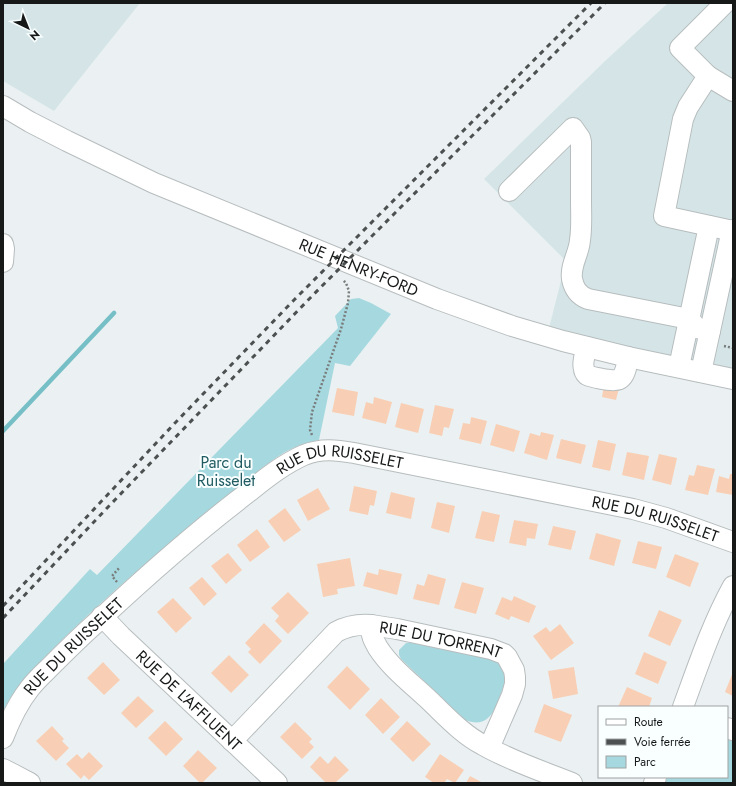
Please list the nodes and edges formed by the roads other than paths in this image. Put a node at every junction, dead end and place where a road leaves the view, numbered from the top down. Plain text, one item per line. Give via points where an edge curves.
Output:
1 (725, 3) edge
2 (708, 76) junction
3 (733, 91) edge
4 (5, 112) edge
5 (509, 191) dead end
6 (709, 226) junction
7 (733, 230) edge
8 (3, 244) edge
9 (3, 262) edge
10 (689, 319) junction
11 (710, 331) junction
12 (587, 347) junction
13 (628, 357) junction
14 (679, 367) junction
15 (701, 372) junction
16 (733, 378) edge
17 (733, 542) edge
18 (733, 586) edge
19 (102, 616) junction
20 (371, 625) junction
21 (682, 706) edge
22 (3, 738) edge
23 (232, 741) junction
24 (489, 748) junction
25 (3, 769) edge
26 (30, 783) edge
27 (277, 783) edge
28 (572, 783) edge

1 - 2 street via 680,48
2 - 3 street
2 - 6 street via 683,119 664,216
4 - 12 street, RUE HENRY-FORD via 144,179 349,264 506,324
5 - 10 street via 573,128 581,142 580,240 571,272 575,290 588,299
6 - 7 street
6 - 10 street
7 - 11 street
8 - 9 street
10 - 11 street via 697,328
10 - 14 street
11 - 15 street
12 - 13 street, RUE HENRY-FORD
12 - 13 street via 584,370 598,387 612,380 619,380 626,369
13 - 14 street, RUE HENRY-FORD
14 - 15 street, RUE HENRY-FORD
15 - 16 street, RUE HENRY-FORD
17 - 19 street, RUE DU RUISSELET via 666,518 632,509 327,449 306,454 289,462 224,511
18 - 21 street via 708,638
19 - 22 street, RUE DU RUISSELET via 30,688 15,710
19 - 23 street, RUE DE L'AFFLUENT
20 - 23 street, RUE DU TORRENT via 359,624 336,632
20 - 24 street, RUE DU TORRENT via 374,641 393,666 465,733
20 - 24 street, RUE DU TORRENT via 490,649 507,657 514,670 515,684
23 - 27 street, RUE DE L'AFFLUENT
24 - 28 street, RUE DU TORRENT
25 - 26 street

